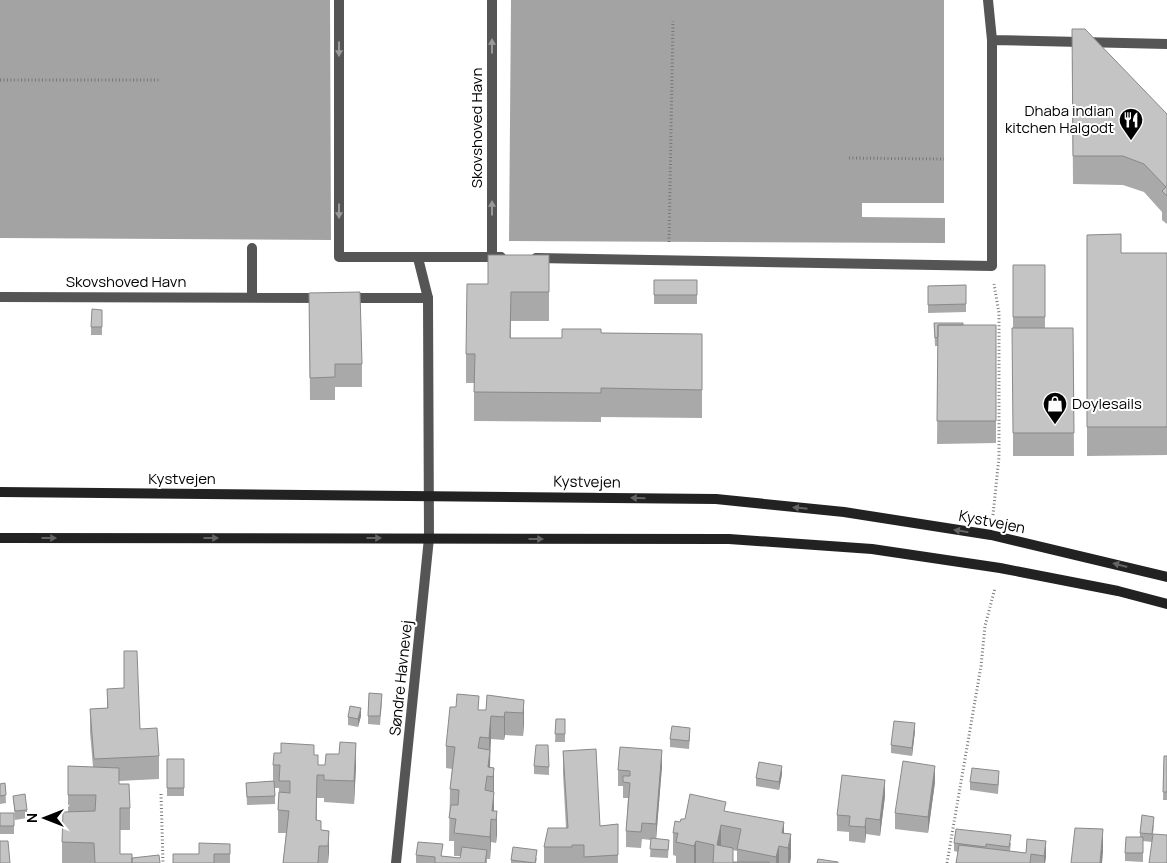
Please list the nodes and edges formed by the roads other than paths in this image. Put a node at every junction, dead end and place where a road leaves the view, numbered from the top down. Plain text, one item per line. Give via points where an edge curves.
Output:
1 (338, 0) edge
2 (492, 0) edge
3 (988, 0) edge
4 (992, 40) junction
5 (1167, 44) edge
6 (252, 248) dead end
7 (492, 257) junction
8 (418, 258) junction
9 (0, 297) edge
10 (252, 297) junction
11 (428, 298) junction
12 (0, 492) edge
13 (429, 495) junction
14 (0, 538) edge
15 (429, 538) junction
16 (1167, 578) edge
17 (1167, 604) edge
18 (396, 863) edge

1 -> 8 street via 339,257
7 -> 2 street, Skovshoved Havn
3 - 4 street
4 - 5 street
4 - 7 street via 992,266
6 - 10 street
7 - 8 street
8 - 11 street
9 - 10 street, Skovshoved Havn
10 - 11 street, Skovshoved Havn
11 - 13 street
12 - 13 main road, Kystvejen
13 - 15 street, Søndre Havnevej
16 -> 13 main road, Kystvejen via 991,535 844,512 716,499
14 -> 15 main road
15 -> 17 main road via 729,539 872,549 1000,568
15 - 18 street, Søndre Havnevej

